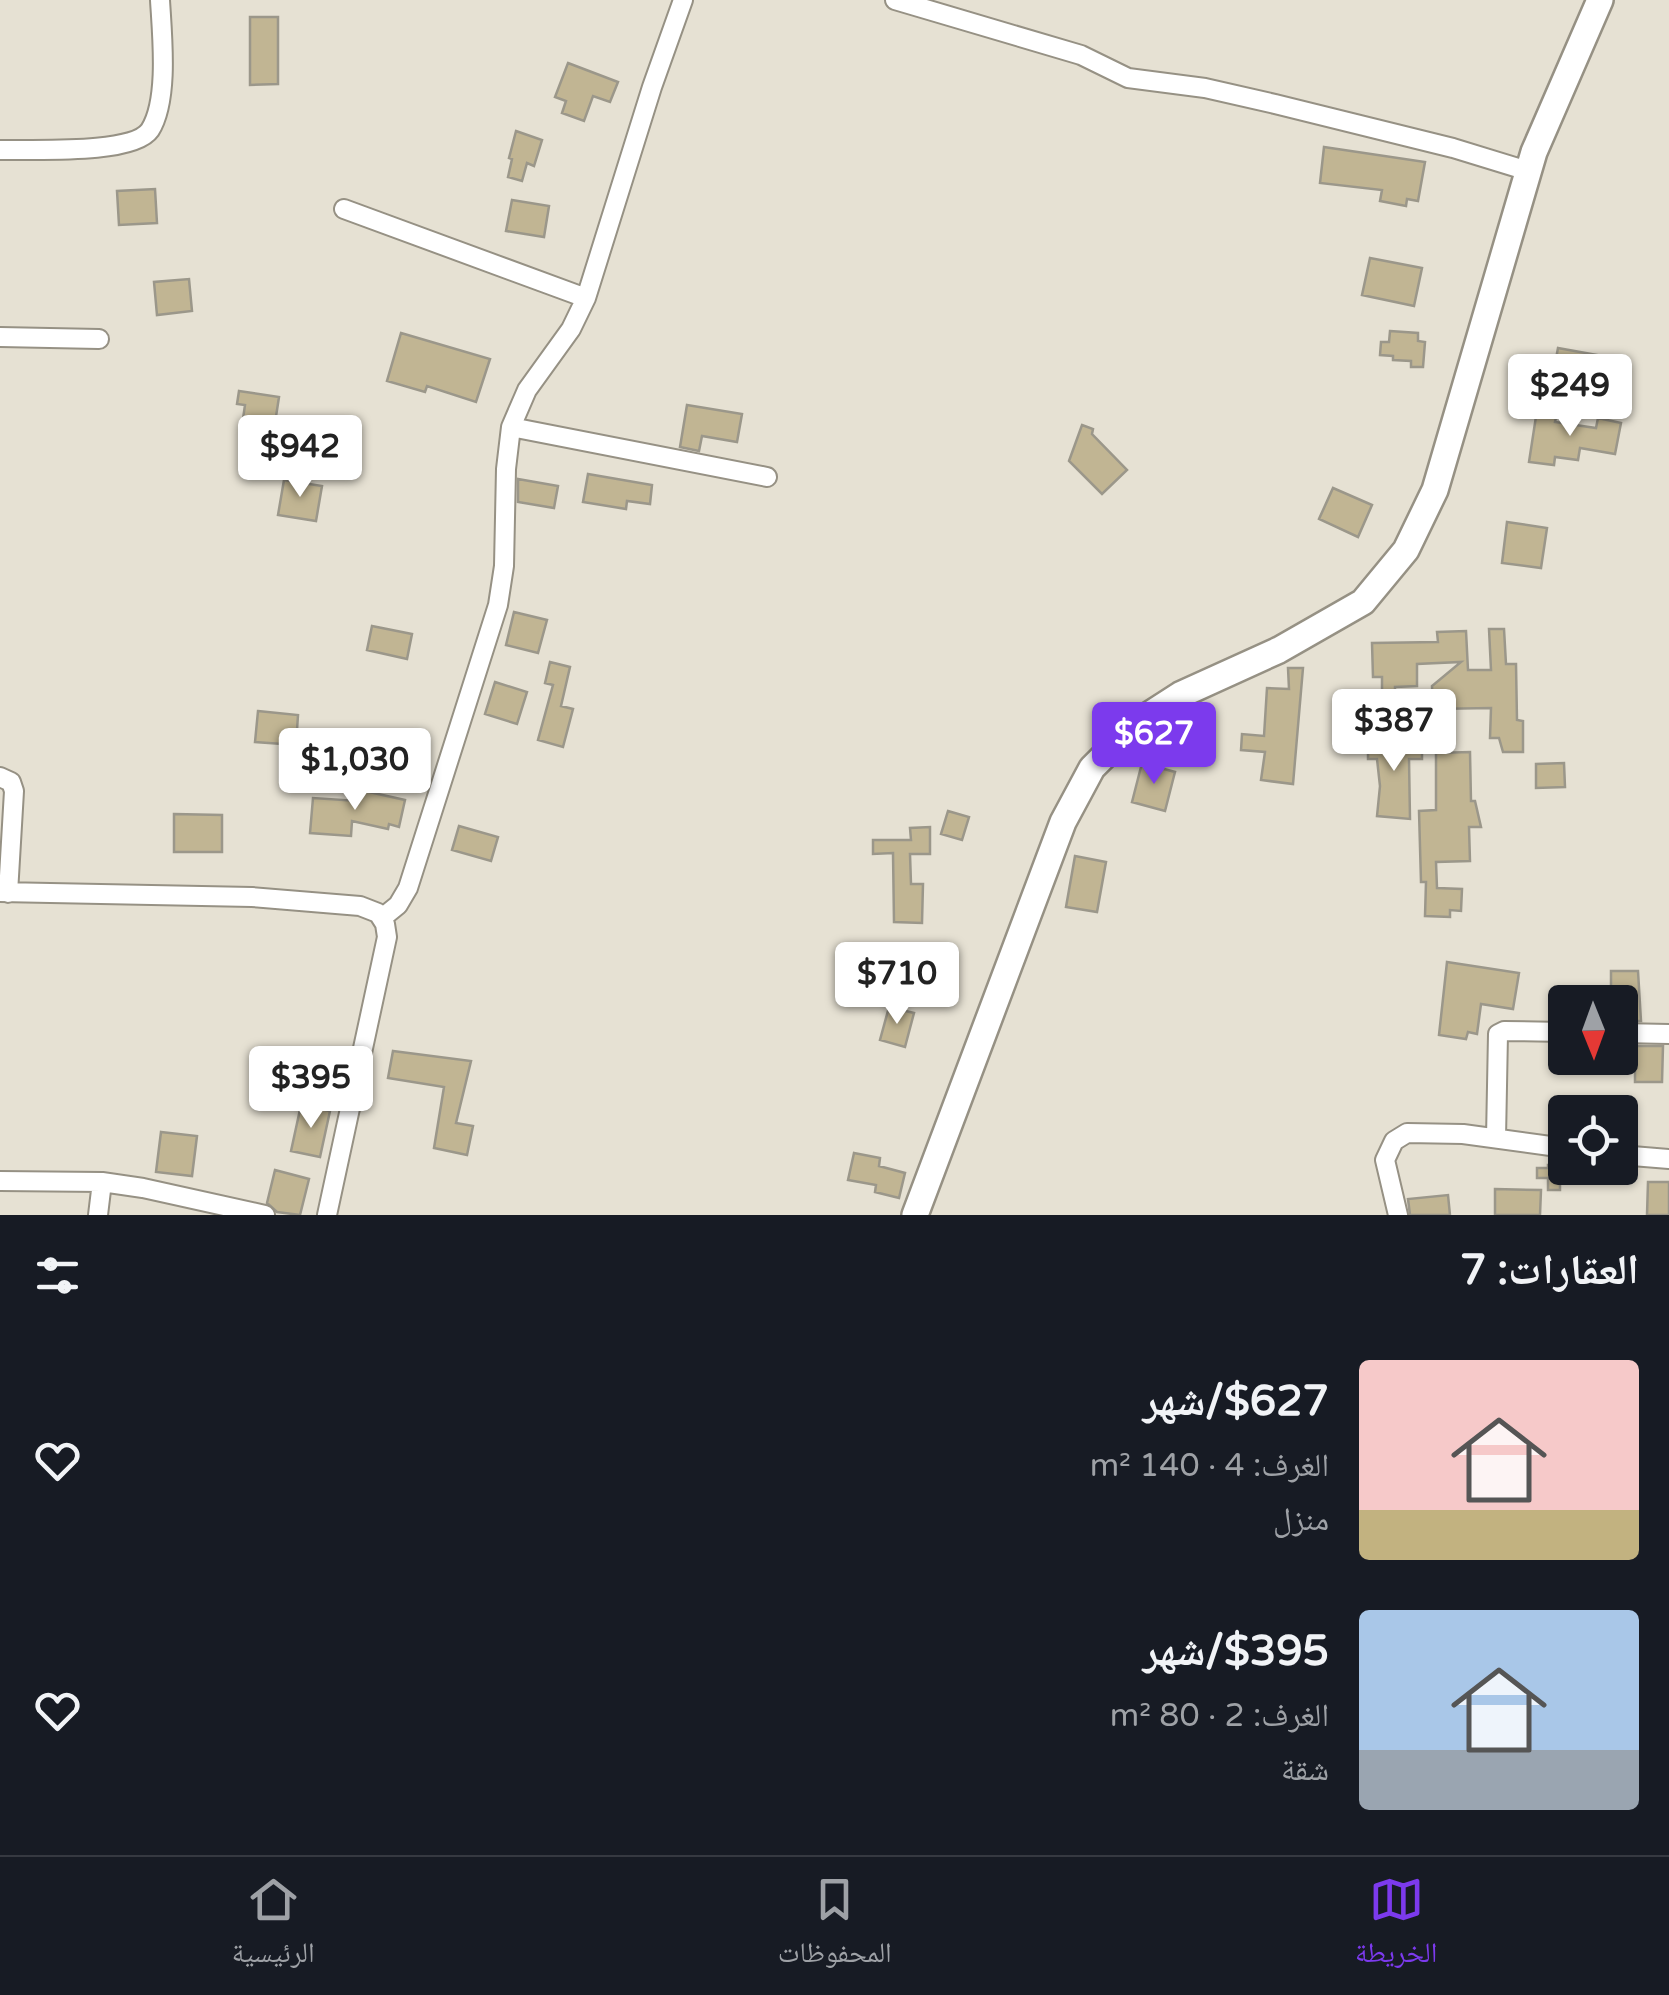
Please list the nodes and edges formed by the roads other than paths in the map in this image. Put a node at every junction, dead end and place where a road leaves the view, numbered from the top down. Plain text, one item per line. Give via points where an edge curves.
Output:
1 (160, 0) edge
2 (683, 0) edge
3 (895, 0) edge
4 (1600, 0) edge
5 (0, 150) edge
6 (1528, 171) junction
7 (344, 210) dead end
8 (586, 298) junction
9 (0, 337) edge
10 (98, 339) dead end
11 (512, 427) junction
12 (767, 478) dead end
13 (0, 777) edge
14 (4, 892) edge
15 (382, 918) junction
16 (1548, 1032) edge
17 (1638, 1033) edge
18 (1669, 1034) edge
19 (1496, 1138) junction
20 (1548, 1146) edge
21 (1638, 1156) edge
22 (1669, 1159) edge
23 (0, 1181) edge
24 (102, 1182) junction
25 (98, 1215) edge
26 (266, 1215) edge
27 (327, 1215) edge
28 (914, 1215) edge
29 (1398, 1215) edge

1 - 5 street via 161,92 150,131 117,146
2 - 8 street
3 - 6 street via 1081,55 1128,78 1258,100
4 - 6 street
6 - 28 street via 1434,490 1406,550 1363,602 1180,695 1138,722 1092,768 1063,822
7 - 8 street
8 - 11 street via 527,390
9 - 10 street
11 - 12 street
11 - 15 street via 494,624 408,888
13 - 14 street via 14,791
14 - 15 street via 283,900 367,906
15 - 27 street via 387,936
16 - 19 street via 1498,1034
17 - 18 street
19 - 20 street
19 - 29 street via 1400,1136 1386,1160
21 - 22 street
23 - 24 street
24 - 25 street
24 - 26 street

